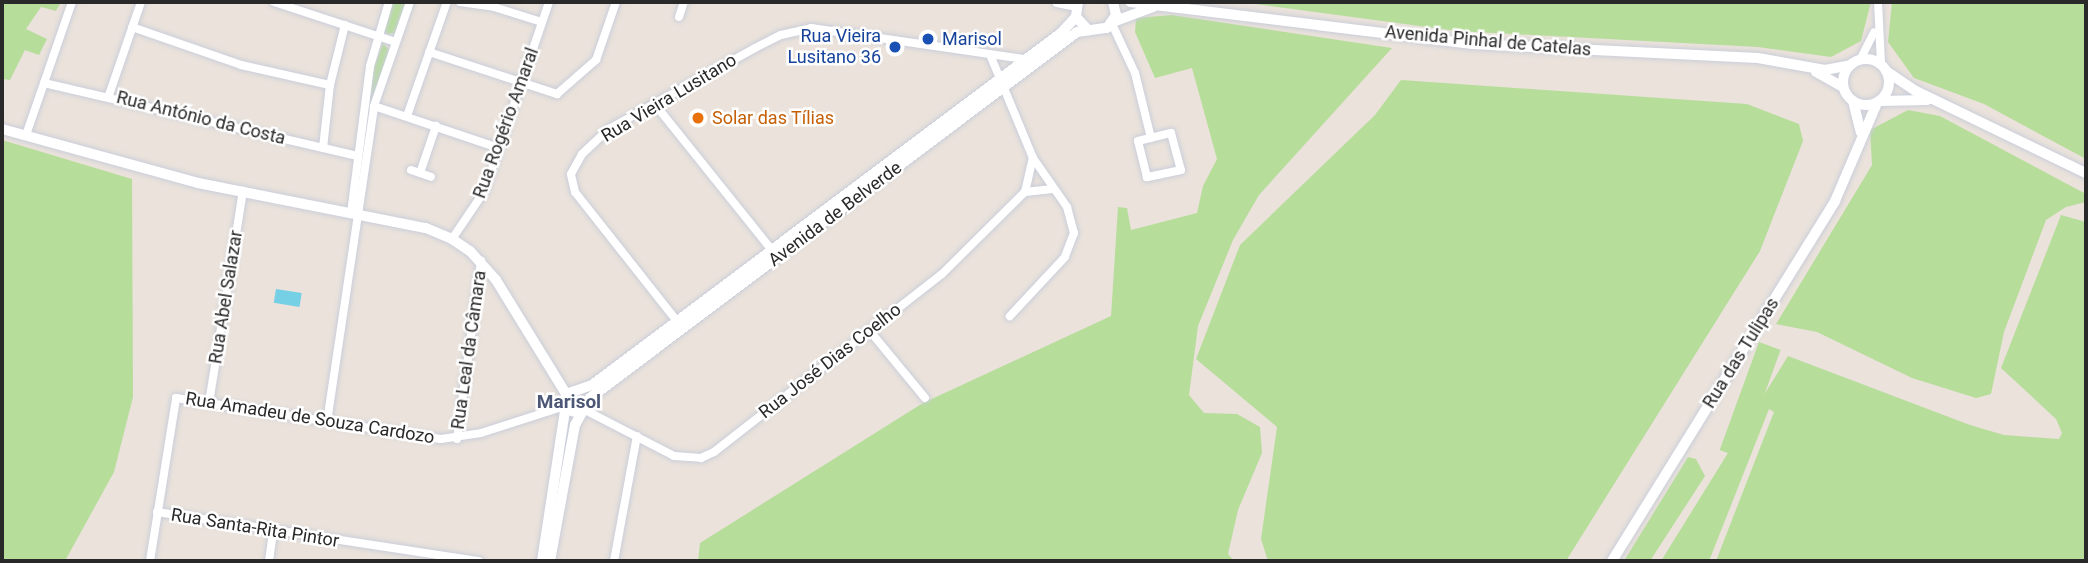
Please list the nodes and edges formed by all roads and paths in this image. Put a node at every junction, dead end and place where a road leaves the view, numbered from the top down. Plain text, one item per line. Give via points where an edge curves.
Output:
1 (72, 2) edge
2 (141, 2) edge
3 (276, 2) edge
4 (389, 2) edge
5 (410, 2) edge
6 (447, 2) edge
7 (460, 2) edge
8 (549, 2) edge
9 (616, 2) edge
10 (684, 2) edge
11 (1057, 2) edge
12 (1114, 2) edge
13 (1130, 2) edge
14 (1878, 2) edge
15 (1166, 5) junction
16 (1077, 8) edge
17 (679, 17) dead end
18 (542, 22) junction
19 (1113, 23) junction
20 (345, 25) junction
21 (1876, 26) junction
22 (132, 27) junction
23 (1088, 30) junction
24 (377, 36) junction
25 (396, 42) junction
26 (429, 52) junction
27 (991, 58) junction
28 (1025, 59) junction
29 (1856, 62) junction
30 (1883, 67) junction
31 (1811, 69) junction
32 (1004, 81) junction
33 (44, 83) junction
34 (520, 84) junction
35 (330, 85) junction
36 (1843, 87) junction
37 (109, 95) junction
38 (1937, 101) junction
39 (1853, 102) junction
40 (1878, 102) junction
41 (654, 103) junction
42 (374, 106) junction
43 (407, 116) junction
44 (436, 126) junction
45 (2, 129) edge
46 (26, 135) junction
47 (1151, 138) junction
48 (1861, 140) junction
49 (323, 148) junction
50 (499, 148) junction
51 (358, 156) junction
52 (1033, 158) junction
53 (411, 170) dead end
54 (420, 173) junction
55 (2086, 173) edge
56 (431, 177) dead end
57 (1053, 189) junction
58 (243, 191) junction
59 (1025, 192) junction
60 (355, 214) junction
61 (452, 239) junction
62 (769, 248) junction
63 (481, 261) junction
64 (1010, 317) dead end
65 (679, 324) junction
66 (869, 330) junction
67 (570, 393) junction
68 (925, 398) dead end
69 (209, 403) junction
70 (564, 409) junction
71 (582, 409) junction
72 (327, 422) junction
73 (637, 436) junction
74 (457, 439) junction
75 (157, 512) junction
76 (273, 531) junction
77 (150, 561) edge
78 (269, 561) edge
79 (479, 561) edge
80 (542, 561) edge
81 (550, 561) edge
82 (614, 561) edge
83 (1612, 561) edge

1 - 33 street
2 - 22 street
3 - 20 street
4 - 24 street
5 - 25 street
6 - 26 street
7 - 18 street
8 - 18 street, Rua Rogério Amaral
9 - 34 street via 596,60 560,92
10 - 17 street
11 - 16 street
12 - 19 main road
13 - 15 main road, Avenida Pinhal de Catelas
14 - 21 street
15 - 19 main road, Avenida de Belverde
15 - 31 main road, Avenida Pinhal de Catelas via 1472,44 1758,58
16 - 23 main road
16 - 28 main road, Avenida de Belverde
18 - 34 street, Rua Rogério Amaral
19 - 23 main road, Avenida de Belverde via 1101,31
19 - 47 street via 1135,73
20 - 24 street
20 - 35 street
21 - 29 street
21 - 30 street
22 - 35 street via 242,65
22 - 37 street
23 - 32 main road, Avenida de Belverde via 1077,32
24 - 25 street
24 - 51 street
25 - 42 street
26 - 34 street
26 - 43 street
27 - 28 street, Rua Vieira Lusitano
27 - 32 street
27 - 41 street, Rua Vieira Lusitano via 811,28 781,35
28 - 32 main road, Avenida de Belverde
29 - 30 main road
29 - 31 main road
29 - 36 main road
30 - 38 main road
30 - 40 main road via 1889,88
31 - 36 main road
32 - 52 street
32 - 62 main road, Avenida de Belverde
32 - 65 main road, Avenida de Belverde
33 - 37 street, Rua António da Costa
33 - 46 street
34 - 50 street, Rua Rogério Amaral
35 - 49 street
36 - 39 main road
37 - 49 street, Rua António da Costa via 226,128
38 - 40 main road
38 - 55 main road
39 - 40 main road
39 - 48 street via 1860,117
40 - 48 street, Rua das Tulipas
41 - 62 street
41 - 65 street, Rua Vieira Lusitano via 608,129 582,155 571,174 575,192
42 - 43 street
42 - 60 street
43 - 44 street
44 - 50 street
44 - 54 street
45 - 46 street
46 - 58 street
47 - 47 street via 1171,133 1181,170 1147,177 1138,141
48 - 83 street, Rua das Tulipas via 1835,201
49 - 51 street, Rua António da Costa
50 - 61 street, Rua Rogério Amaral via 481,199
51 - 60 street
52 - 57 street
52 - 59 street
53 - 54 street
54 - 56 street
57 - 59 street
57 - 64 street via 1073,222 1072,245
58 - 60 street
58 - 69 street, Rua Abel Salazar
59 - 66 street, Rua José Dias Coelho via 942,274
60 - 61 street via 426,228
60 - 72 street
61 - 63 street
62 - 65 main road, Avenida de Belverde
63 - 67 street
63 - 74 street, Rua Leal da Câmara
65 - 67 main road, Avenida de Belverde via 592,385
65 - 71 main road, Avenida de Belverde
66 - 68 street
66 - 73 street, Rua José Dias Coelho via 701,458 674,456
67 - 70 main road
67 - 71 main road
69 - 72 street, Rua Amadeu de Souza Cardozo
69 - 75 street, Rua Amadeu de Souza Cardozo via 176,398
70 - 71 main road
70 - 74 street, Rua Amadeu de Souza Cardozo
70 - 80 main road
71 - 73 street, Rua José Dias Coelho
71 - 81 main road
72 - 74 street, Rua Amadeu de Souza Cardozo
73 - 82 street
75 - 76 street, Rua Santa-Rita Pintor
75 - 77 street, Rua Amadeu de Souza Cardozo
76 - 78 street
76 - 79 street, Rua Santa-Rita Pintor

